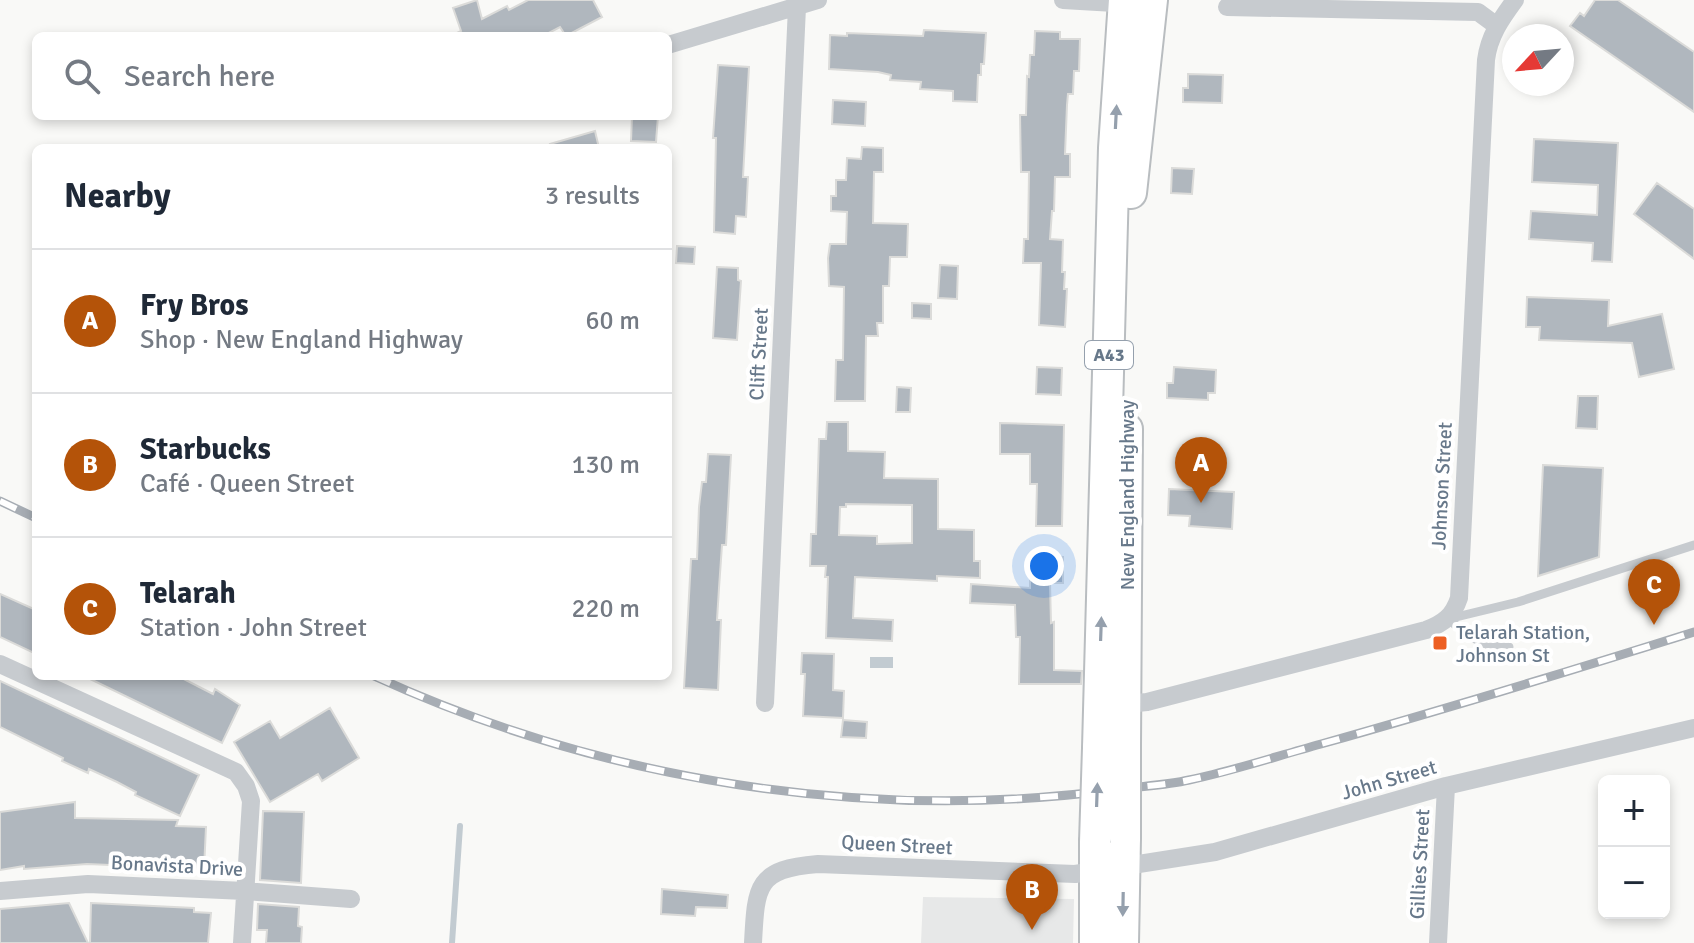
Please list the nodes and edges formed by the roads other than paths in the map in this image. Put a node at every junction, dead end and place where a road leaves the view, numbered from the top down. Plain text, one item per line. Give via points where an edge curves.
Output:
1 (818, 0) edge
2 (1063, 0) edge
3 (1515, 0) edge
4 (1138, 2) edge
5 (1315, 4) edge
6 (797, 7) junction
7 (1227, 7) dead end
8 (1497, 26) junction
9 (672, 44) edge
10 (1694, 545) edge
11 (1448, 619) junction
12 (1509, 647) dead end
13 (0, 664) edge
14 (32, 679) edge
15 (35, 680) edge
16 (765, 703) dead end
17 (1113, 705) junction
18 (1694, 728) edge
19 (1446, 786) junction
20 (1110, 854) junction
21 (0, 891) edge
22 (245, 891) junction
23 (351, 899) dead end
24 (242, 943) edge
25 (753, 943) edge
26 (1095, 943) edge
27 (1123, 943) edge
28 (1438, 943) edge

1 - 6 street
2 - 4 street
3 - 8 street, Johnson Street
4 - 17 highway, New England Highway / A43 via 1114,148
5 - 7 street
5 - 8 street via 1478,12
6 - 9 street
6 - 16 street, Clift Street
8 - 11 street, Johnson Street via 1486,60 1459,598
10 - 11 lane
11 - 12 lane via 1478,642
11 - 17 street via 1426,630 1147,702
13 - 14 street
15 - 22 street via 236,772 251,801
17 - 20 highway, New England Highway / A43, bridge
18 - 19 street, John Street
19 - 20 street, John Street via 1215,852
19 - 28 street, Gillies Street
20 - 25 street, Queen Street via 1075,874 796,865 763,882
20 - 26 highway, New England Highway / A43
20 -> 27 highway, New England Highway / A43
21 - 22 street, Bonavista Drive via 88,884
22 - 23 street, Bonavista Drive
22 - 24 street

